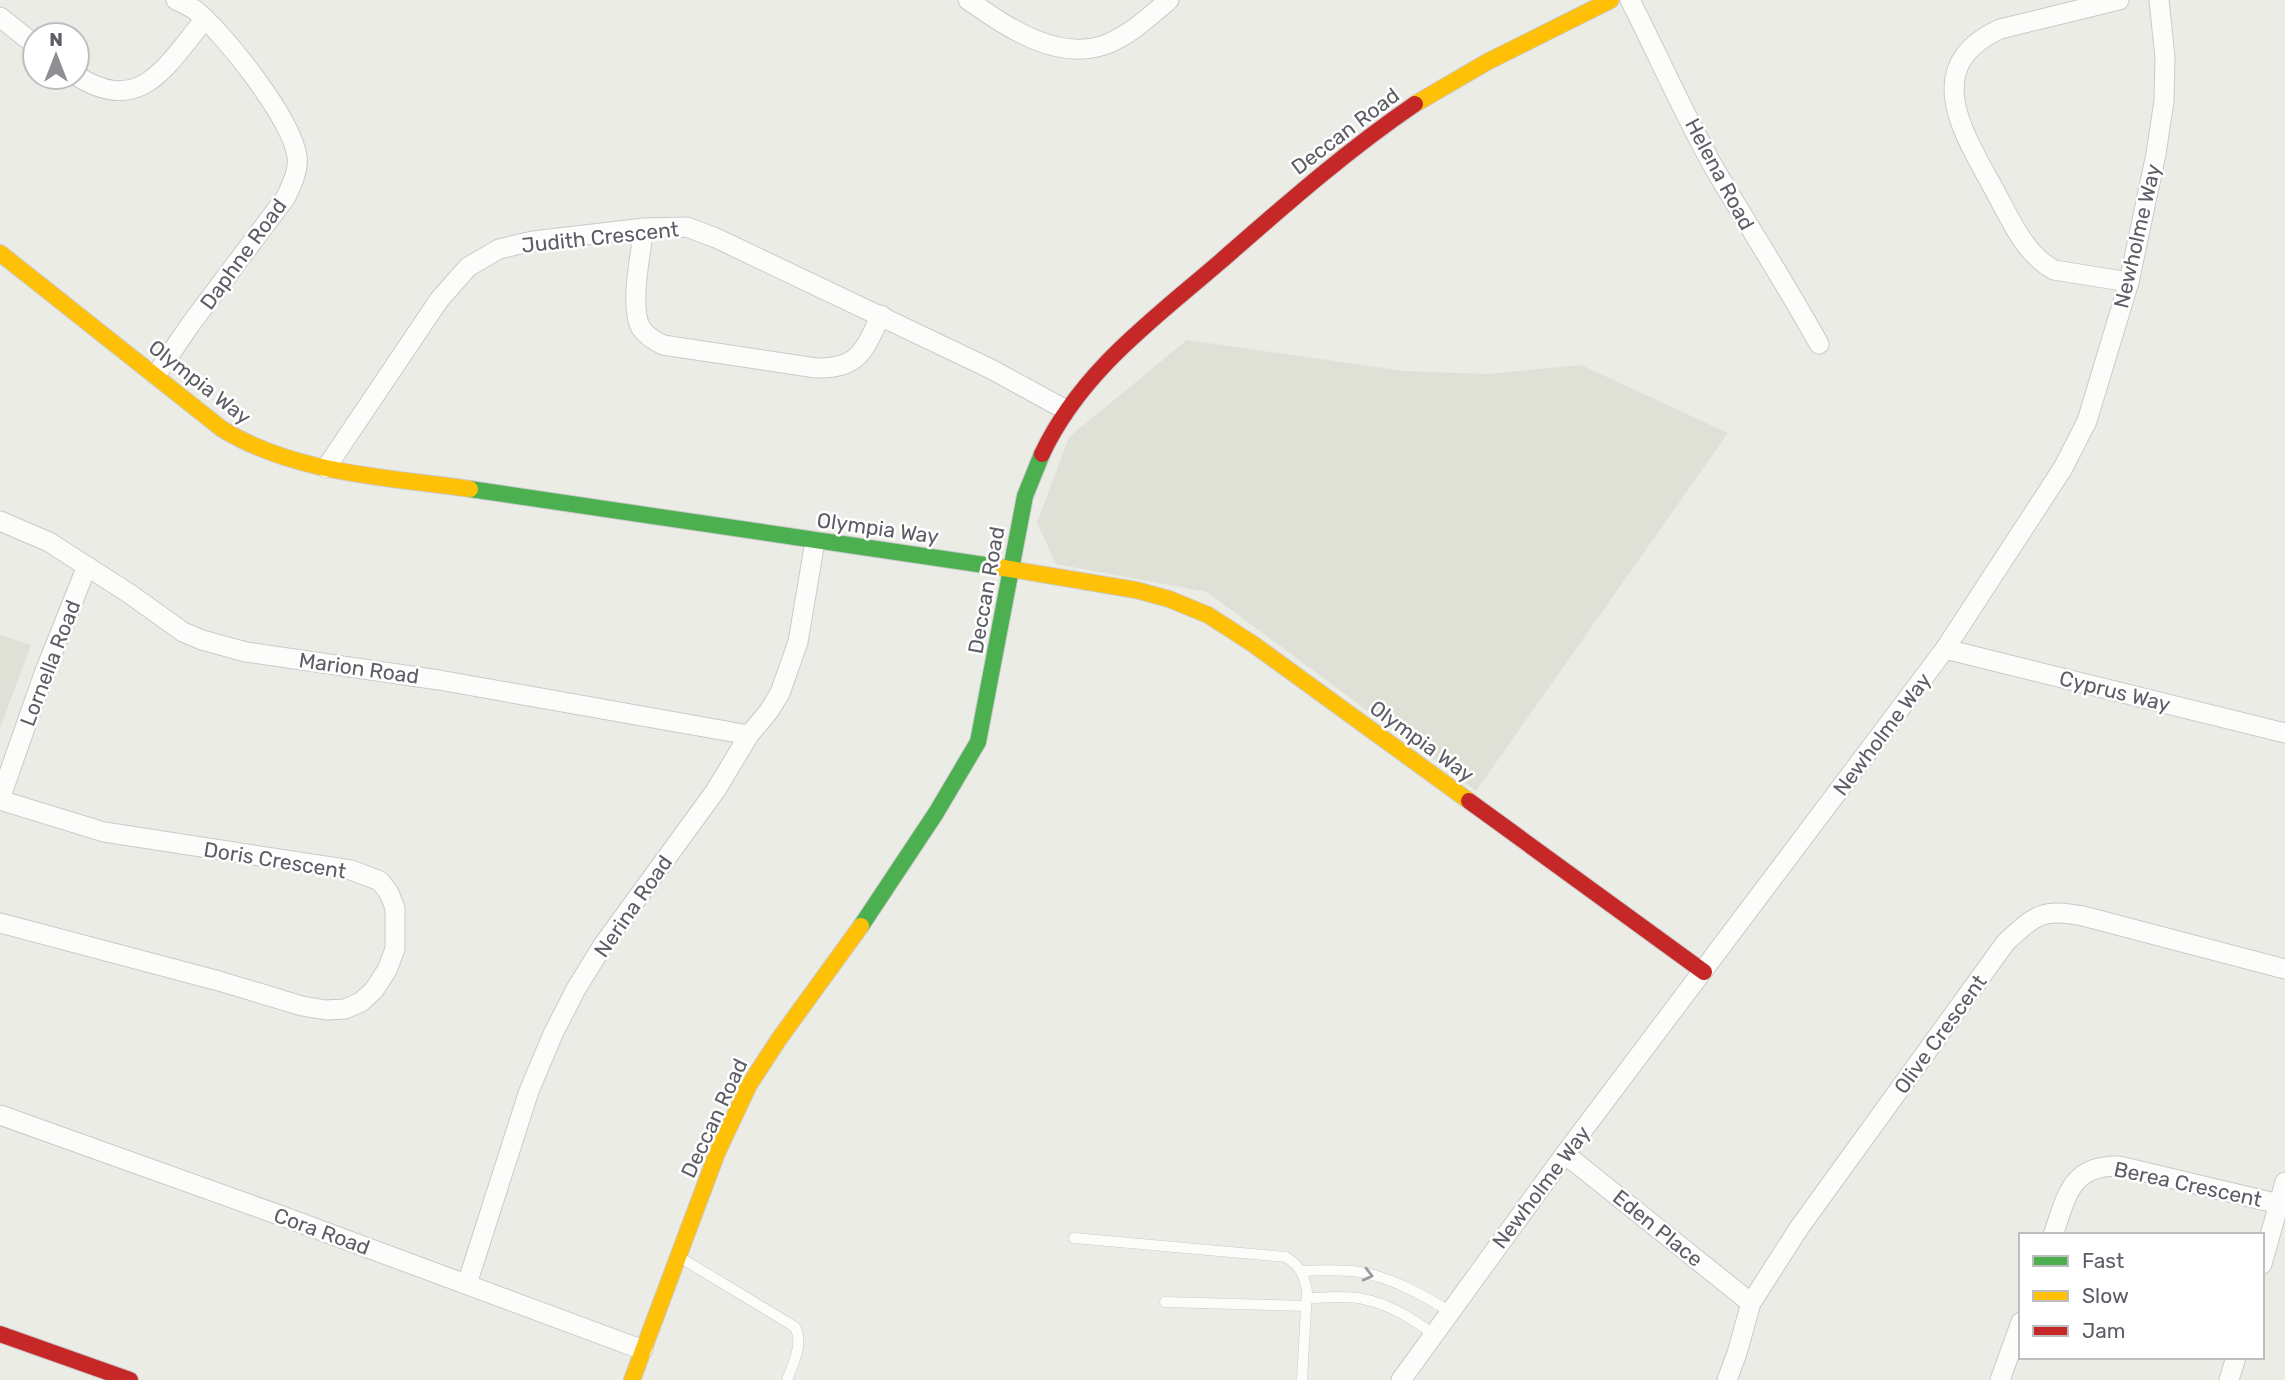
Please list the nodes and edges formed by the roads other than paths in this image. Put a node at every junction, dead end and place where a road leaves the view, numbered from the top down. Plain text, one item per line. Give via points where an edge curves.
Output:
1 (176, 0) edge
2 (968, 0) edge
3 (1169, 0) edge
4 (1611, 0) edge
5 (1630, 0) edge
6 (2119, 0) edge
7 (2159, 0) edge
8 (0, 17) edge
9 (205, 19) junction
10 (21, 34) edge
11 (91, 83) edge
12 (644, 228) junction
13 (0, 253) edge
14 (2129, 282) junction
15 (881, 315) junction
16 (1819, 344) dead end
17 (156, 375) junction
18 (1066, 410) junction
19 (326, 468) junction
20 (0, 521) edge
21 (815, 541) junction
22 (87, 566) junction
23 (1011, 568) junction
24 (1945, 649) junction
25 (2285, 733) edge
26 (749, 735) junction
27 (0, 800) edge
28 (0, 923) edge
29 (2285, 969) edge
30 (1704, 972) junction
31 (0, 1115) edge
32 (1565, 1154) junction
33 (2285, 1182) edge
34 (2279, 1204) junction
35 (2054, 1233) edge
36 (1074, 1237) dead end
37 (678, 1255) junction
38 (2264, 1257) edge
39 (1301, 1271) junction
40 (467, 1284) junction
41 (1165, 1302) dead end
42 (1307, 1302) junction
43 (1751, 1303) junction
44 (1449, 1311) junction
45 (2019, 1328) edge
46 (0, 1334) edge
47 (1433, 1334) junction
48 (643, 1350) junction
49 (2235, 1359) edge
50 (130, 1380) edge
51 (632, 1380) edge
52 (787, 1380) edge
53 (1302, 1380) edge
54 (1401, 1380) edge
55 (1727, 1380) edge
56 (2000, 1380) edge
57 (2229, 1380) edge

1 - 9 street, Daphne Road
2 - 3 street via 1051,46 1088,50 1110,43
4 - 18 street, Deccan Road via 1471,69 1369,136 1123,345
5 - 16 street, Helena Road via 1717,172
6 - 14 street via 1986,35 1962,57 1955,109 2011,221 2043,264 2054,270
7 - 14 street, Newholme Way via 2164,101
8 - 10 street
9 - 11 street via 149,83 118,92
9 - 17 street, Daphne Road via 281,115 295,146 295,176 286,197
12 - 15 street, Judith Crescent via 687,227
12 - 15 street via 636,286 638,320 650,338 663,345 834,368 856,358
12 - 19 street, Judith Crescent via 533,241 499,249 468,267 439,300
13 - 17 street, Olympia Way
14 - 24 street, Newholme Way via 2087,421 2063,468
15 - 18 street, Judith Crescent
17 - 19 street, Olympia Way via 248,445 283,460
18 - 23 street, Deccan Road via 1025,496
19 - 21 street, Olympia Way
20 - 22 street, Marion Road
21 - 23 street, Olympia Way
21 - 26 street, Nerina Road via 789,672 769,711
22 - 26 street, Marion Road via 183,632 246,652 439,680
22 - 27 street, Lornella Road
23 - 30 street, Olympia Way via 1121,586 1204,613
23 - 37 street, Deccan Road via 978,742 854,936 749,1085
24 - 25 street, Cyprus Way
24 - 30 street, Newholme Way
26 - 40 street, Nerina Road via 716,790 576,989 529,1091
27 - 28 street, Doris Crescent via 104,832 351,870 380,881 389,893 395,908 396,949 374,990 361,1002 326,1010
29 - 43 street, Olive Crescent via 2083,916 2038,915 2006,942 1799,1228
30 - 32 street, Newholme Way
31 - 40 street, Cora Road
32 - 43 street, Eden Place
32 - 44 street, Newholme Way
33 - 34 street
34 - 35 street, Berea Crescent via 2119,1166 2102,1166 2086,1171 2072,1185
34 - 38 street
36 - 39 lane via 1286,1257
37 - 48 street, Deccan Road
37 - 52 lane via 795,1327 799,1343
39 - 42 lane
39 -> 44 lane via 1361,1272 1395,1282
40 - 48 street, Cora Road
41 - 42 lane
42 - 47 lane via 1361,1298 1416,1321
42 - 53 lane
43 - 55 street, Olive Crescent
44 - 47 street, Newholme Way
45 - 56 street
46 - 50 street
47 - 54 street, Newholme Way
48 - 51 street, Deccan Road
49 - 57 street

